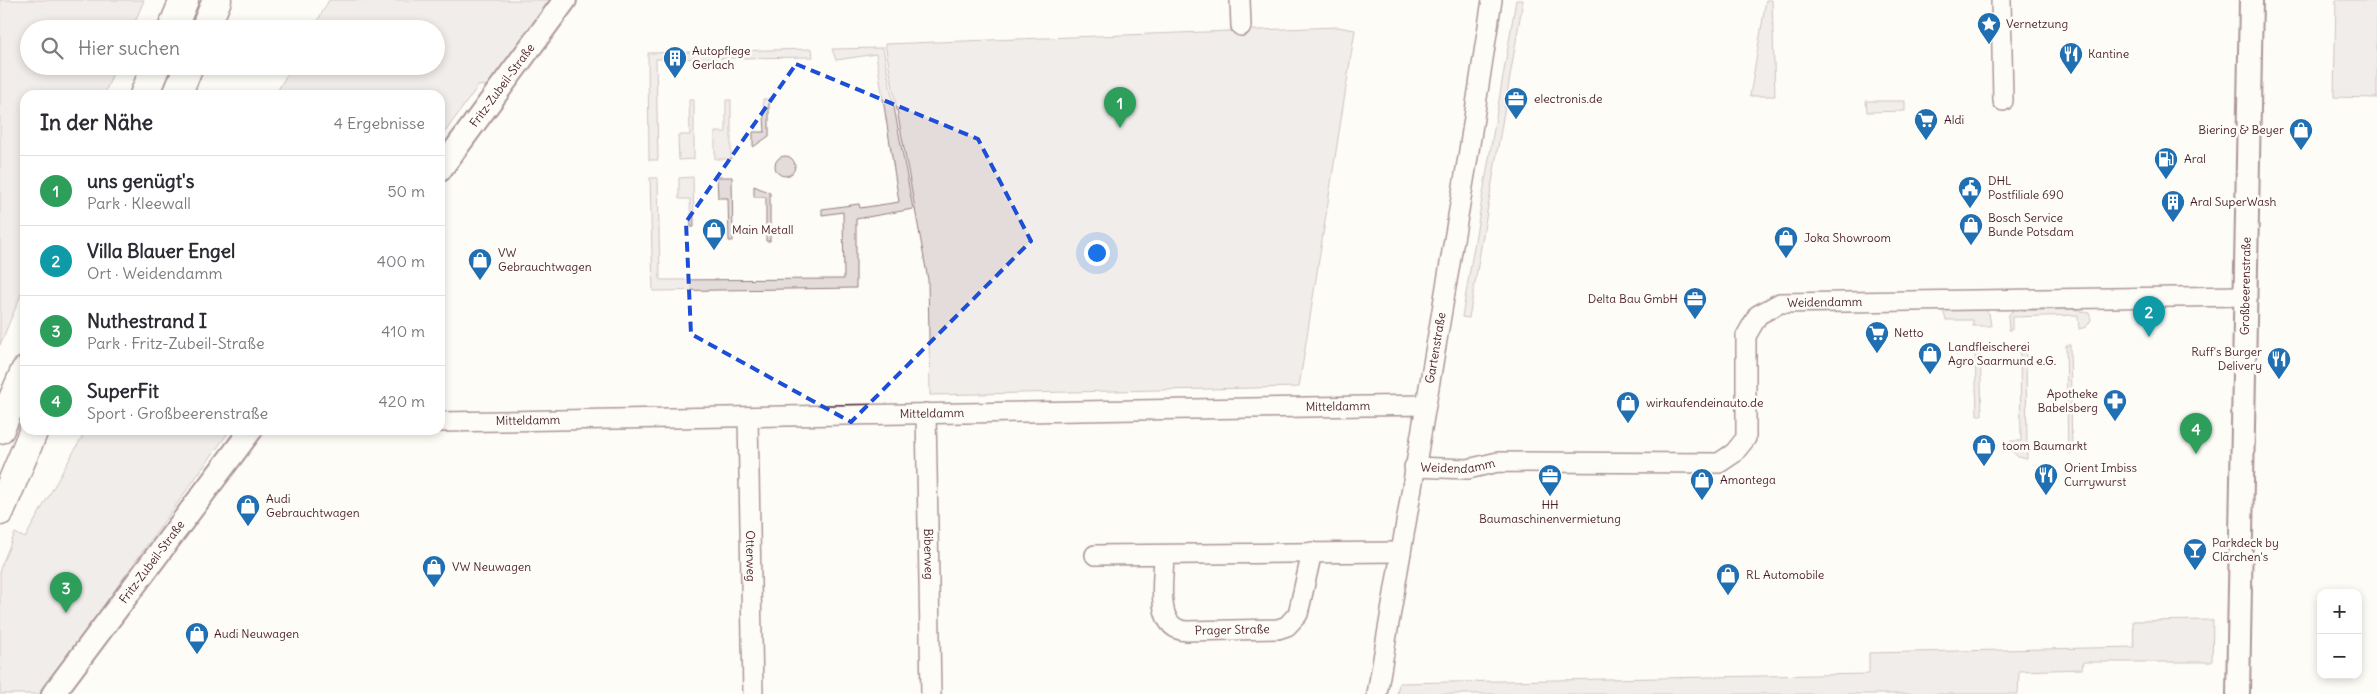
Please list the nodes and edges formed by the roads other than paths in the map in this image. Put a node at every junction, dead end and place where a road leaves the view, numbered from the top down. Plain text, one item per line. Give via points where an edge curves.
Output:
1 (184, 0) edge
2 (217, 0) edge
3 (565, 0) edge
4 (1240, 0) edge
5 (1492, 0) edge
6 (2001, 0) edge
7 (2251, 0) edge
8 (176, 20) edge
9 (209, 20) edge
10 (1240, 26) dead end
11 (152, 75) edge
12 (185, 75) edge
13 (146, 90) edge
14 (179, 90) edge
15 (2003, 101) dead end
16 (445, 163) edge
17 (2244, 296) junction
18 (20, 383) edge
19 (1425, 405) junction
20 (926, 414) junction
21 (748, 417) junction
22 (445, 422) edge
23 (0, 429) edge
24 (32, 435) edge
25 (247, 435) edge
26 (1414, 467) junction
27 (0, 511) edge
28 (1312, 552) junction
29 (1401, 552) junction
30 (1095, 555) dead end
31 (1164, 555) junction
32 (53, 694) edge
33 (753, 694) edge
34 (931, 694) edge
35 (1377, 694) edge
36 (2238, 694) edge

1 - 8 highway
2 - 9 highway
3 - 16 street, Fritz-Zubeil-Straße
4 - 10 street
5 - 19 street, Gartenstraße
6 - 15 street
7 - 17 street, Großbeerenstraße
11 - 13 highway
12 - 14 highway
17 - 26 street, Weidendamm via 1780,303 1758,315 1746,336 1746,438 1734,454 1719,463 1498,462 1468,469
17 - 36 street, Großbeerenstraße
18 - 23 highway
19 - 20 street, Mitteldamm
19 - 26 street, Gartenstraße
20 - 21 street, Mitteldamm
20 - 34 street, Biberweg
21 - 22 street, Mitteldamm
21 - 33 street, Otterweg
24 - 27 highway
25 - 32 street, Fritz-Zubeil-Straße
26 - 29 street, Gartenstraße
28 - 29 street
28 - 31 street
28 - 31 street, Prager Straße via 1298,614 1288,626 1278,629 1187,631 1171,626 1164,611
29 - 35 street, Gartenstraße
30 - 31 street

